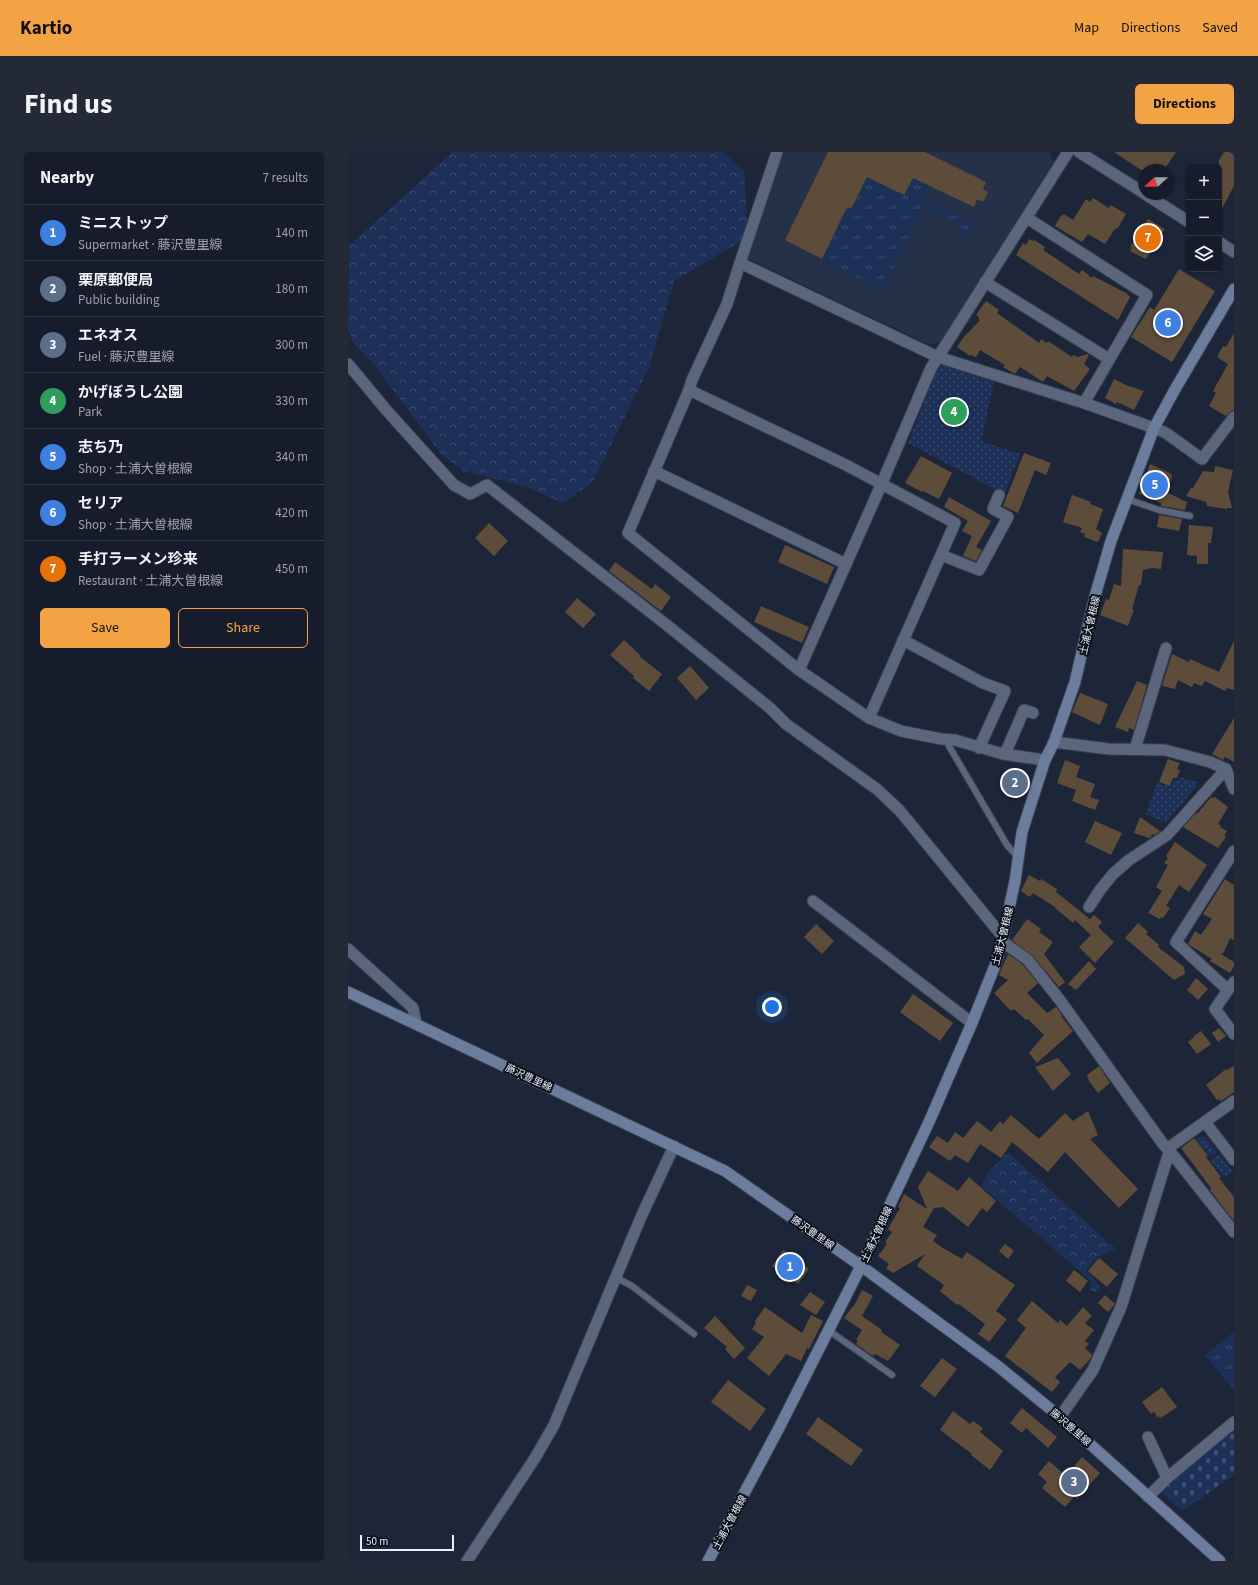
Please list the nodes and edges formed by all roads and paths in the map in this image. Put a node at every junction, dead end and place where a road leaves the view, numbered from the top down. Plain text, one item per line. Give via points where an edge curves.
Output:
1 (777, 152) edge
2 (1068, 152) edge
3 (1080, 152) edge
4 (1138, 190) edge
5 (1154, 200) edge
6 (1027, 218) junction
7 (1186, 220) edge
8 (1222, 244) edge
9 (1234, 252) edge
10 (740, 263) junction
11 (985, 282) junction
12 (1234, 289) edge
13 (938, 357) junction
14 (1109, 359) junction
15 (348, 364) edge
16 (689, 390) junction
17 (1084, 403) junction
18 (1234, 417) edge
19 (1154, 428) junction
20 (654, 471) junction
21 (882, 483) junction
22 (999, 495) dead end
23 (1127, 499) junction
24 (1190, 516) dead end
25 (940, 555) junction
26 (846, 564) junction
27 (903, 640) junction
28 (1166, 648) dead end
29 (799, 670) junction
30 (1033, 713) dead end
31 (869, 718) junction
32 (949, 740) junction
33 (1054, 742) junction
34 (979, 748) junction
35 (1135, 749) junction
36 (1005, 754) junction
37 (1045, 760) junction
38 (1226, 769) junction
39 (1234, 789) edge
40 (1234, 851) edge
41 (1018, 857) junction
42 (813, 901) dead end
43 (1089, 907) dead end
44 (1002, 939) junction
45 (348, 949) edge
46 (1231, 986) edge
47 (348, 992) edge
48 (972, 1023) junction
49 (416, 1024) junction
50 (1234, 1034) edge
51 (1234, 1101) edge
52 (1205, 1122) junction
53 (674, 1146) junction
54 (1169, 1151) junction
55 (1234, 1160) edge
56 (1234, 1232) edge
57 (861, 1266) junction
58 (616, 1277) junction
59 (828, 1330) junction
60 (694, 1334) dead end
61 (892, 1375) dead end
62 (1060, 1417) junction
63 (1234, 1422) edge
64 (1148, 1437) dead end
65 (1167, 1478) junction
66 (1148, 1497) junction
67 (467, 1561) edge
68 (708, 1561) edge
69 (1220, 1561) edge

1 - 10 street
2 - 6 street
3 - 4 street
5 - 7 street
6 - 11 street
6 - 14 street via 1147,295
8 - 9 street
10 - 13 street
10 - 16 street via 723,316
11 - 13 street
11 - 14 street
12 - 19 main road, 土浦大曽根線
13 - 17 street
13 - 21 street
14 - 17 street
15 - 44 street via 454,485 470,494 486,485 663,622 770,708 786,724 878,790 900,811
16 - 20 street
16 - 21 street
17 - 19 street
18 - 19 street via 1202,458 1166,433
19 - 23 main road, 土浦大曽根線
20 - 26 street
20 - 29 street via 628,533
21 - 25 street via 955,523
21 - 26 street
22 - 25 street via 994,509 1008,517 979,570
23 - 24 lane via 1159,510
23 - 33 main road, 土浦大曽根線 via 1111,541 1075,682
25 - 27 street
26 - 29 street
27 - 31 street
27 - 34 street via 982,683 1005,691
28 - 35 street
29 - 31 street
30 - 36 street via 1024,710
31 - 32 street via 901,731
32 - 34 street
32 - 41 lane via 949,746 1007,845
33 - 35 street via 1109,749
33 - 37 main road, 土浦大曽根線
34 - 36 street
35 - 38 street via 1165,750
36 - 37 street
37 - 41 main road, 土浦大曽根線 via 1022,832
38 - 39 street
38 - 43 street via 1167,834 1129,860 1114,874
40 - 46 street via 1176,942
41 - 44 main road, 土浦大曽根線
42 - 48 street
44 - 48 main road, 土浦大曽根線 via 996,964
44 - 54 street via 1028,960 1059,999
45 - 49 street via 414,1008
46 - 50 street via 1215,1009
47 - 49 main road, 藤沢豊里線
48 - 57 main road, 土浦大曽根線 via 929,1122
49 - 53 main road, 藤沢豊里線
51 - 52 street
52 - 54 street via 1172,1146
52 - 55 street
53 - 57 main road, 藤沢豊里線 via 725,1171
53 - 58 street
54 - 56 street
54 - 62 street via 1121,1307 1093,1370
57 - 59 main road, 土浦大曽根線
57 - 62 main road, 藤沢豊里線 via 999,1367
58 - 60 lane via 632,1286
58 - 67 street via 554,1425
59 - 61 lane
59 - 68 main road, 土浦大曽根線
62 - 66 main road, 藤沢豊里線
63 - 65 street
64 - 65 street
65 - 66 street
66 - 69 main road, 藤沢豊里線

